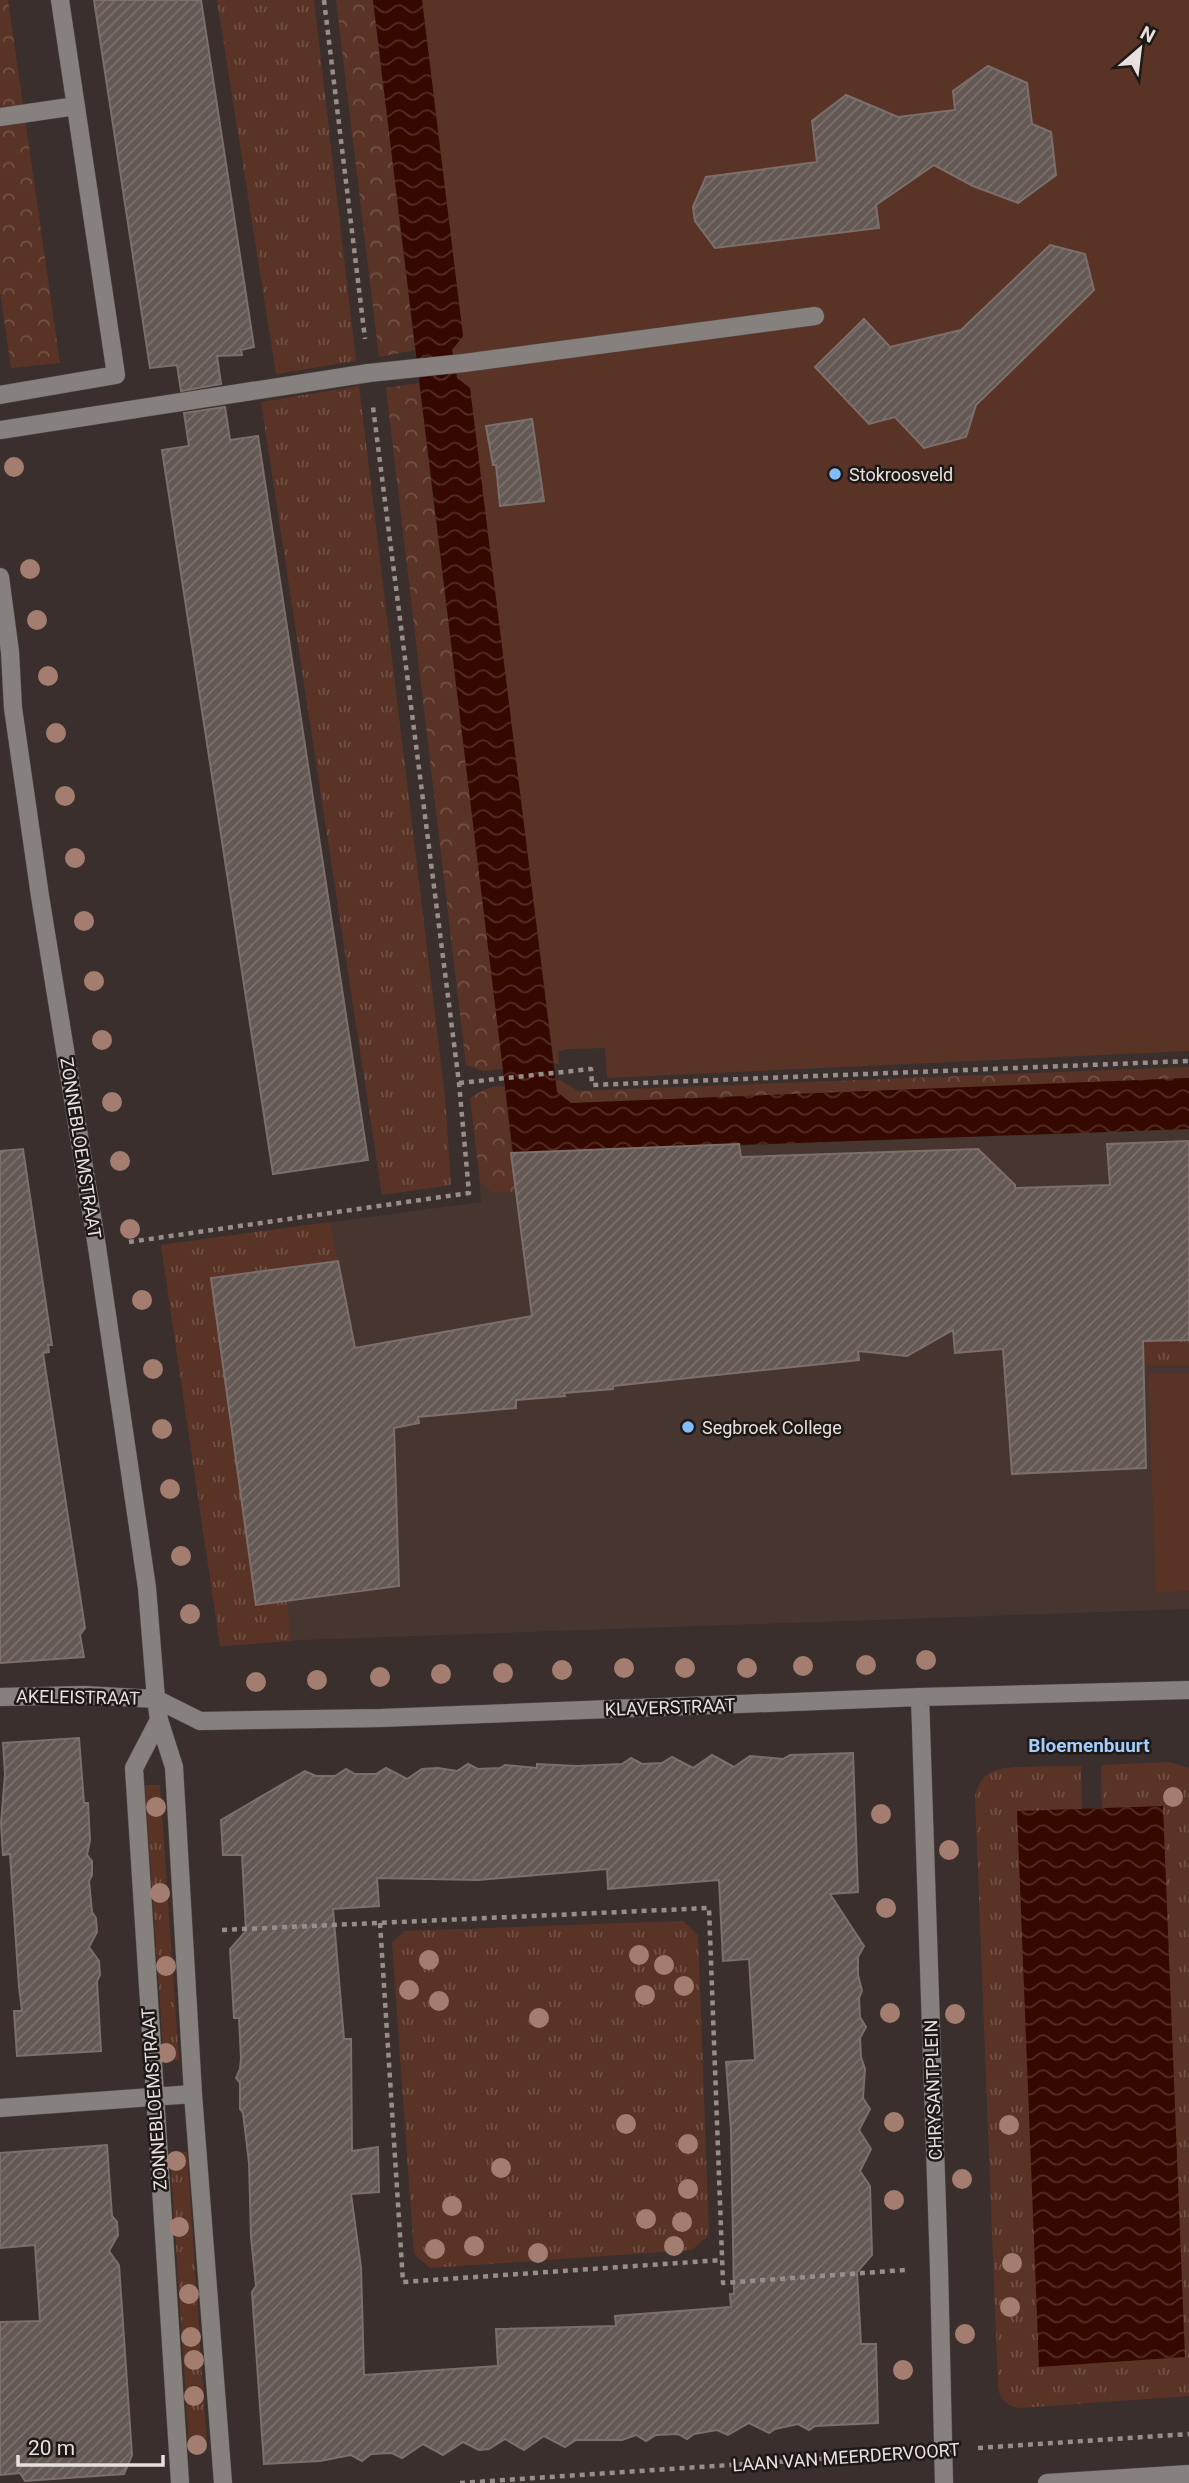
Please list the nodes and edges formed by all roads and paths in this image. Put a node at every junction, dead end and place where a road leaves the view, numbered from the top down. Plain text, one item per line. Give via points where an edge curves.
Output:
1 (60, 0) edge
2 (324, 0) edge
3 (76, 106) junction
4 (0, 117) edge
5 (815, 316) dead end
6 (369, 373) junction
7 (0, 395) edge
8 (0, 430) edge
9 (0, 576) edge
10 (7, 709) edge
11 (1189, 1061) edge
12 (459, 1083) junction
13 (97, 1247) junction
14 (1189, 1690) edge
15 (0, 1697) edge
16 (920, 1697) junction
17 (156, 1699) junction
18 (159, 1720) junction
19 (380, 1923) junction
20 (222, 1930) dead end
21 (193, 2094) junction
22 (154, 2096) junction
23 (0, 2108) edge
24 (722, 2260) junction
25 (939, 2268) junction
26 (1189, 2434) edge
27 (945, 2451) junction
28 (1189, 2474) edge
29 (180, 2483) edge
30 (223, 2483) edge
31 (460, 2483) edge
32 (944, 2483) edge
33 (1047, 2483) edge

1 - 3 street
2 - 6 path
3 - 4 street
3 - 7 street via 116,375
5 - 6 street
6 - 8 street
6 - 12 path
9 - 10 street, ZONNEBLOEMSTRAAT via 10,652
10 - 13 street, ZONNEBLOEMSTRAAT
11 - 12 path via 592,1085 590,1069
12 - 13 path via 469,1193
13 - 17 street, ZONNEBLOEMSTRAAT via 147,1588
14 - 16 street, KLAVERSTRAAT
15 - 17 street, AKELEISTRAAT
16 - 17 street, KLAVERSTRAAT via 200,1721
16 - 25 street, CHRYSANTPLEIN
17 - 18 street, ZONNEBLOEMSTRAAT
18 - 21 street, ZONNEBLOEMSTRAAT via 174,1768
18 - 22 street, ZONNEBLOEMSTRAAT via 134,1768
19 - 20 path
19 - 24 path via 403,2282
19 - 24 path via 709,1908
21 - 22 street
21 - 30 street, ZONNEBLOEMSTRAAT
22 - 23 street
22 - 29 street, ZONNEBLOEMSTRAAT
24 - 25 path via 723,2283
25 - 27 street, CHRYSANTPLEIN
26 - 27 path, LAAN VAN MEERDERVOORT
27 - 31 path, LAAN VAN MEERDERVOORT
27 - 32 street, CHRYSANTPLEIN
28 - 33 street

